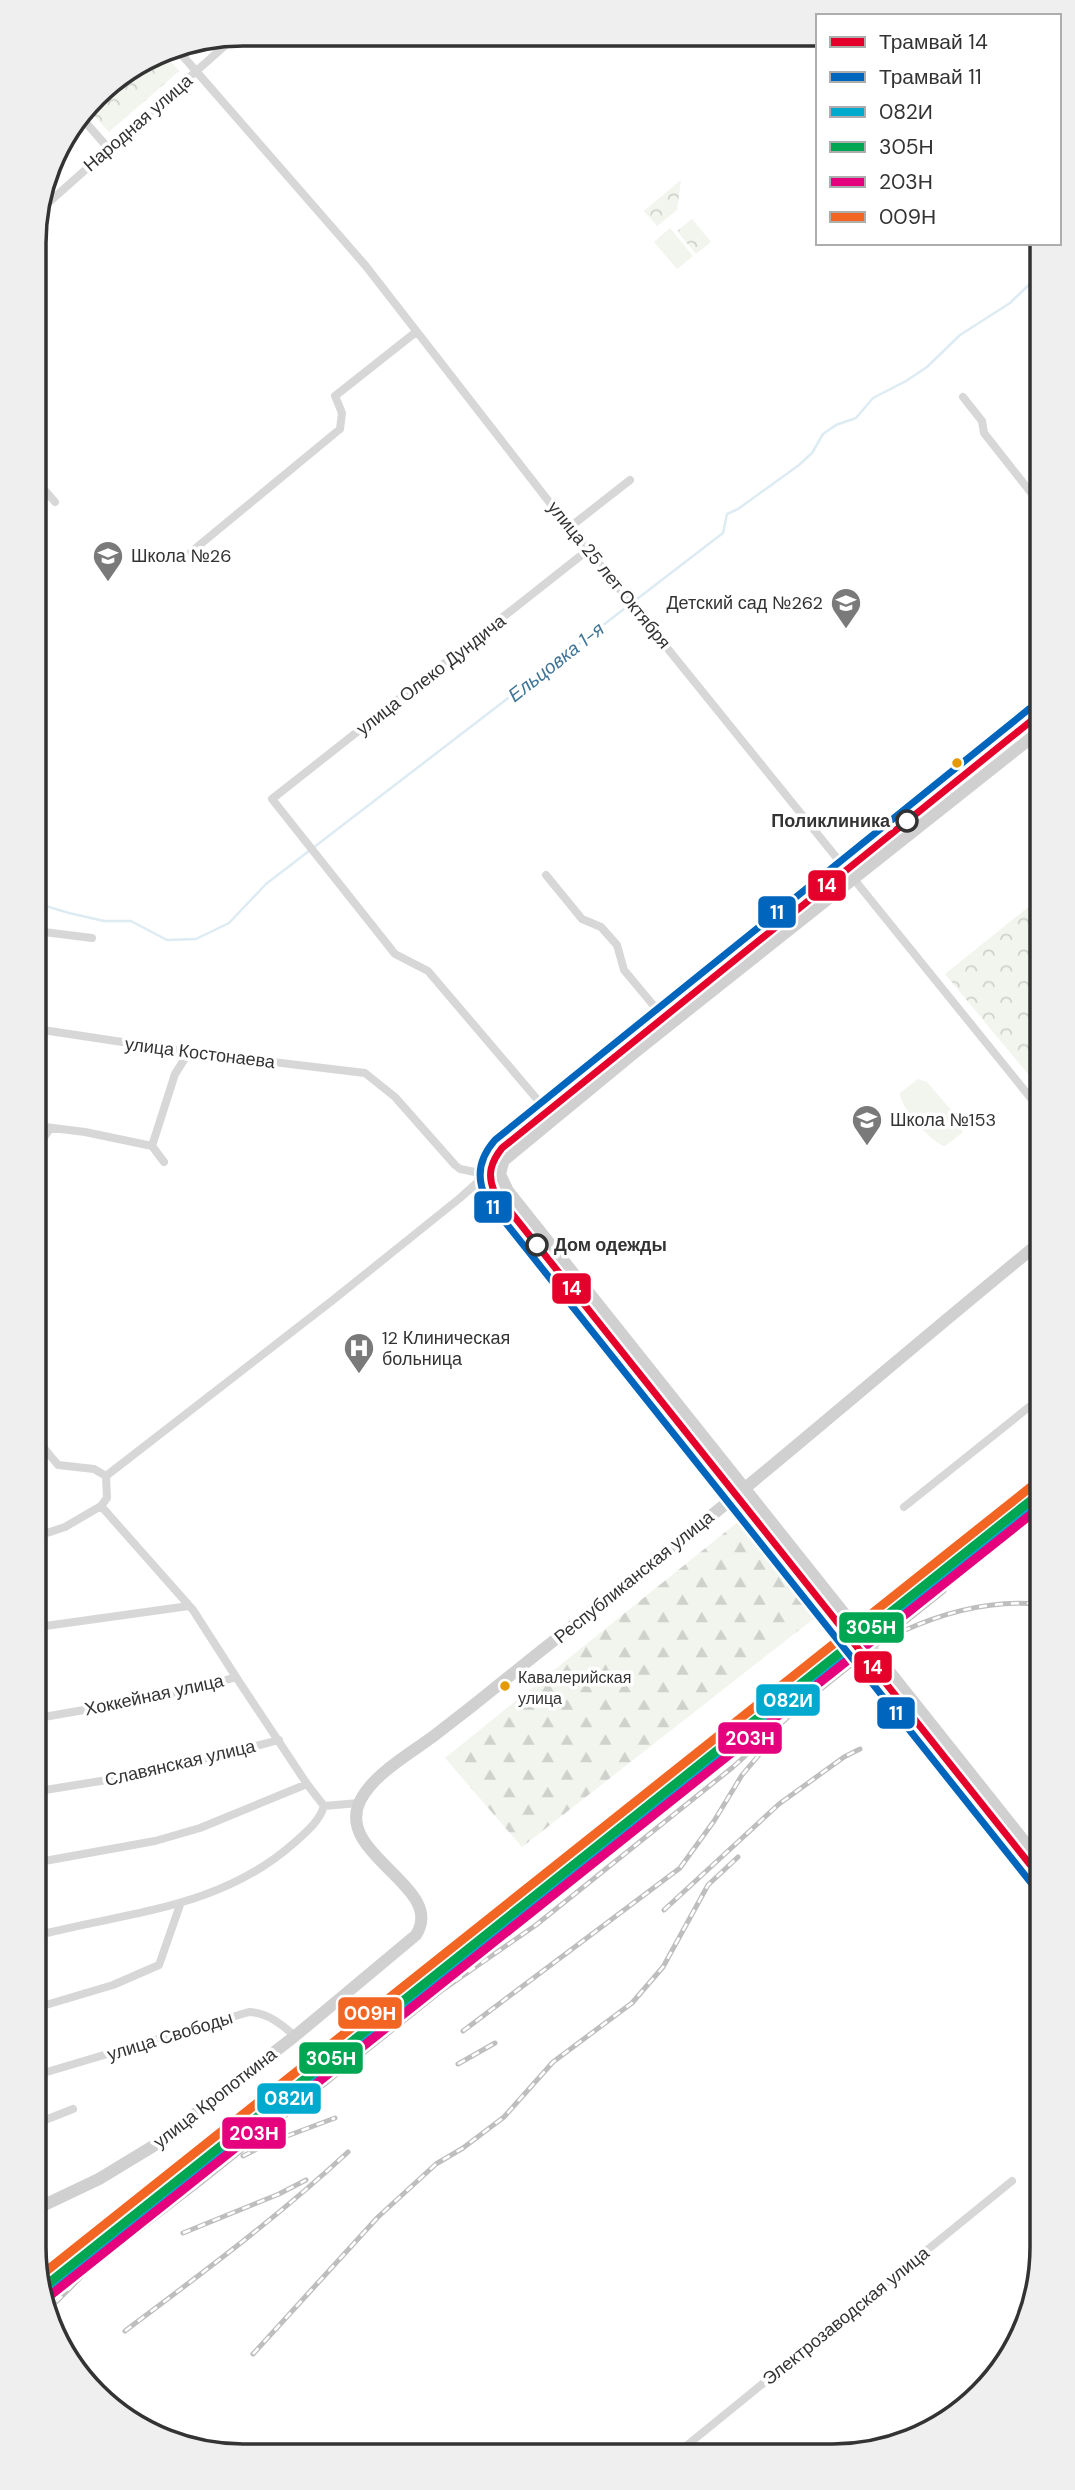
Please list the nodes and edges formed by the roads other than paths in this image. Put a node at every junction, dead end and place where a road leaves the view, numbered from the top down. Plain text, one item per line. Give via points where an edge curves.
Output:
1 (224, 47) edge
2 (182, 55) edge
3 (196, 72) junction
4 (86, 123) edge
5 (109, 149) junction
6 (50, 201) edge
7 (416, 332) junction
8 (963, 397) dead end
9 (630, 480) dead end
10 (1030, 491) edge
11 (46, 492) edge
12 (55, 502) dead end
13 (570, 527) junction
14 (588, 550) junction
15 (191, 552) dead end
16 (1030, 717) edge
17 (1030, 740) edge
18 (844, 865) junction
19 (546, 875) dead end
20 (855, 878) junction
21 (46, 932) edge
22 (92, 938) dead end
23 (659, 1012) junction
24 (46, 1030) edge
25 (189, 1052) junction
26 (1030, 1096) edge
27 (542, 1105) junction
28 (46, 1128) edge
29 (50, 1129) junction
30 (46, 1135) edge
31 (503, 1136) junction
32 (152, 1146) junction
33 (508, 1155) junction
34 (164, 1162) dead end
35 (480, 1176) junction
36 (1030, 1251) edge
37 (628, 1343) junction
38 (615, 1356) junction
39 (1029, 1407) edge
40 (45, 1450) edge
41 (106, 1476) junction
42 (744, 1488) junction
43 (731, 1499) junction
44 (101, 1506) junction
45 (904, 1507) dead end
46 (45, 1534) edge
47 (189, 1606) junction
48 (45, 1626) edge
49 (236, 1677) junction
50 (45, 1717) edge
51 (279, 1740) junction
52 (303, 1786) junction
53 (45, 1790) edge
54 (359, 1803) junction
55 (324, 1806) junction
56 (1029, 1847) edge
57 (45, 1861) edge
58 (1029, 1874) edge
59 (180, 1905) junction
60 (45, 1933) edge
61 (45, 2005) edge
62 (295, 2036) junction
63 (45, 2072) edge
64 (73, 2109) dead end
65 (45, 2120) edge
66 (1013, 2181) dead end
67 (45, 2205) edge
68 (689, 2444) edge

1 - 3 street, Народная улица
2 - 3 street, улица 25 лет Октября
3 - 5 street, Народная улица
3 - 7 street, улица 25 лет Октября via 365,265
4 - 5 street
5 - 6 street, Народная улица
7 - 13 street, улица 25 лет Октября
7 - 15 street via 335,396 342,413 340,429
8 - 10 street via 982,421 984,433
9 - 13 street
11 - 12 street
13 - 14 street, улица 25 лет Октября
14 - 18 street, улица 25 лет Октября
14 - 27 street, улица Олеко Дундича via 272,799 395,954 428,971
16 - 18 main road
17 - 20 main road
18 - 20 street, улица 25 лет Октября
18 - 23 main road
19 - 23 street via 582,919 601,927 617,945 624,970
20 - 26 street, улица 25 лет Октября
20 - 33 main road
21 - 22 street
23 - 27 main road
24 - 25 street, улица Костонаева
25 - 32 street via 175,1074
25 - 35 street, улица Костонаева via 365,1073 395,1097 455,1165
27 - 31 main road
28 - 29 street
29 - 30 street
29 - 32 street
31 - 33 main road via 500,1143
31 - 35 main road via 485,1155
32 - 34 street
33 - 35 main road
33 - 37 main road via 500,1174 504,1184
35 - 38 main road via 489,1198
35 - 41 street via 460,1198 334,1300
36 - 42 main road, Республиканская улица
37 - 38 main road via 615,1344
37 - 42 main road
38 - 43 main road
39 - 45 street
40 - 41 street via 58,1465 94,1469
41 - 44 street via 107,1498
42 - 43 main road, Республиканская улица
42 - 56 main road, bridge
43 - 54 main road, Республиканская улица via 380,1776
43 - 58 main road, bridge
44 - 46 street
44 - 47 street
47 - 48 street
47 - 49 street
49 - 50 street, Хоккейная улица via 187,1692
49 - 51 street, Хоккейная улица
51 - 52 street, Хоккейная улица
51 - 53 street, Славянская улица via 156,1772
52 - 55 street, Хоккейная улица
52 - 57 street via 200,1828
54 - 55 street
54 - 62 main road, улица Кропоткина via 358,1831 413,1896 421,1908 422,1926 402,1948
55 - 59 street via 315,1822 264,1867
59 - 60 street
59 - 61 street via 159,1965 113,1985
62 - 63 street, улица Свободы via 278,2022 249,2012
62 - 67 main road, улица Кропоткина via 155,2145
64 - 65 street
66 - 68 street, Электрозаводская улица

